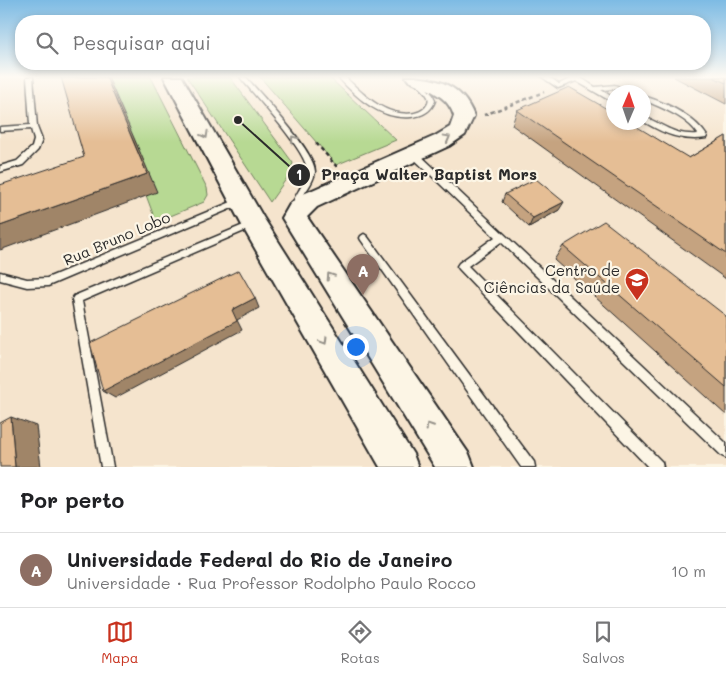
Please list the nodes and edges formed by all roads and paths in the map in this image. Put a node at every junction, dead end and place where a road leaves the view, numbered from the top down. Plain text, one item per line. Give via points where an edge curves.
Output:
1 (32, 99) edge
2 (185, 99) edge
3 (261, 99) edge
4 (367, 99) edge
5 (432, 99) edge
6 (454, 99) edge
7 (526, 99) edge
8 (651, 101) edge
9 (651, 123) edge
10 (463, 124) junction
11 (34, 127) junction
12 (0, 129) edge
13 (414, 154) junction
14 (0, 169) edge
15 (247, 213) junction
16 (294, 214) junction
17 (364, 238) dead end
18 (501, 238) junction
19 (0, 276) edge
20 (726, 452) edge
21 (107, 467) edge
22 (400, 467) edge
23 (456, 467) edge
24 (528, 467) edge
25 (658, 467) edge

1 - 11 lane
2 -> 15 street
16 -> 3 lane via 296,200 310,175 310,165 301,148
4 - 5 lane via 380,110 409,116 425,111
6 - 10 street via 464,116
7 - 10 path
8 - 9 lane via 700,128 703,136 683,138
13 -> 10 street via 453,136
11 - 12 lane
11 - 14 lane via 38,140 28,157
13 - 16 street via 309,201
13 - 18 lane
15 - 19 lane, Rua Bruno Lobo via 48,282 27,283
15 - 21 lane via 77,299
15 -> 22 street
23 -> 16 street via 296,223
17 - 24 lane
18 - 20 lane
18 - 25 lane via 462,266

